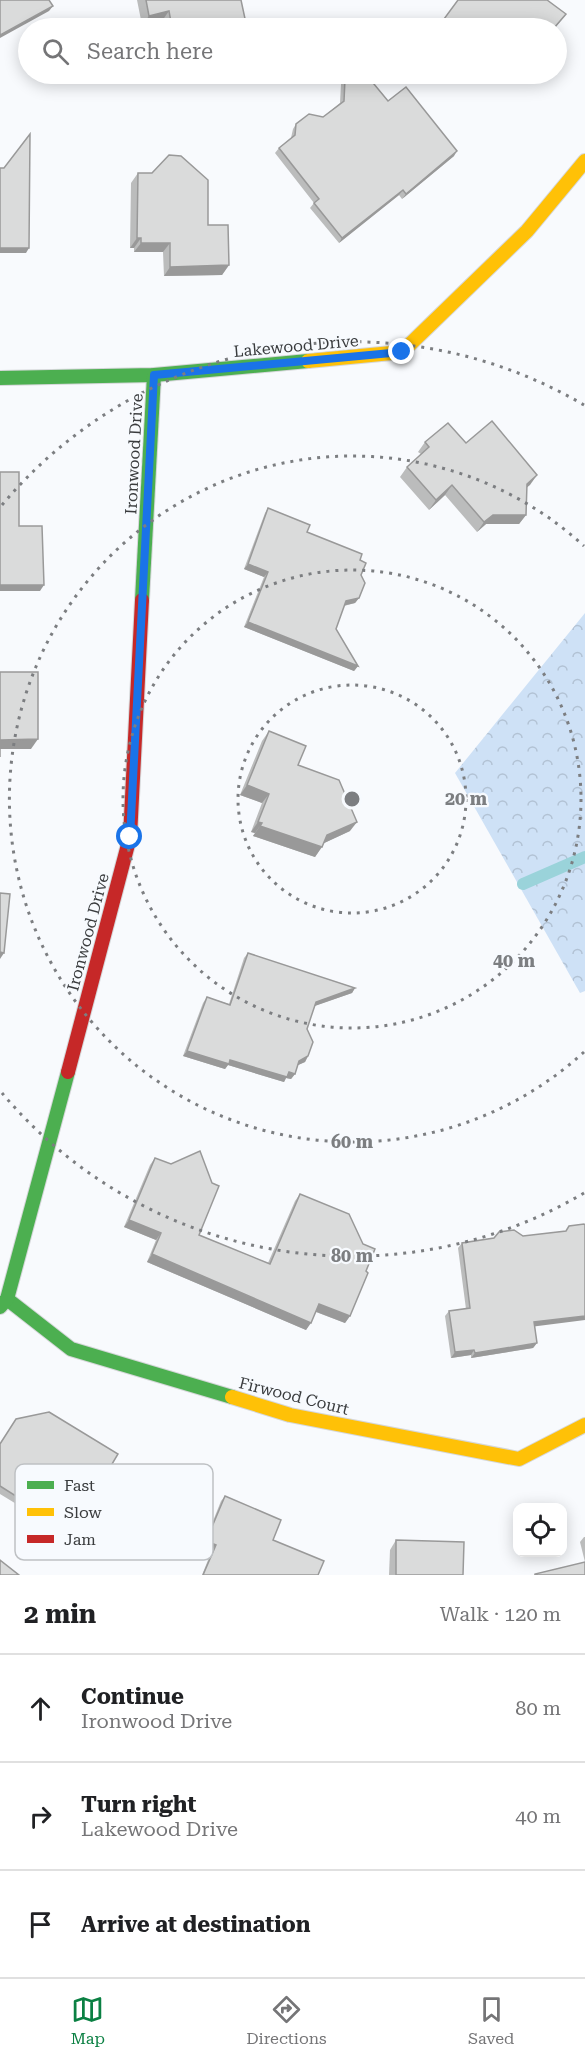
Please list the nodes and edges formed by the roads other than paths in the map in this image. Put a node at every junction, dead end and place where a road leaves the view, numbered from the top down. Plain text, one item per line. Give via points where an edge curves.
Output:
1 (585, 161) edge
2 (154, 375) junction
3 (0, 378) edge
4 (3, 1303) edge
5 (585, 1425) edge

1 - 2 street, Lakewood Drive via 527,231 402,352
2 - 3 street, Lakewood Drive
2 - 4 street, Ironwood Drive via 130,837
4 - 5 street, Firwood Court via 71,1349 290,1415 519,1459

